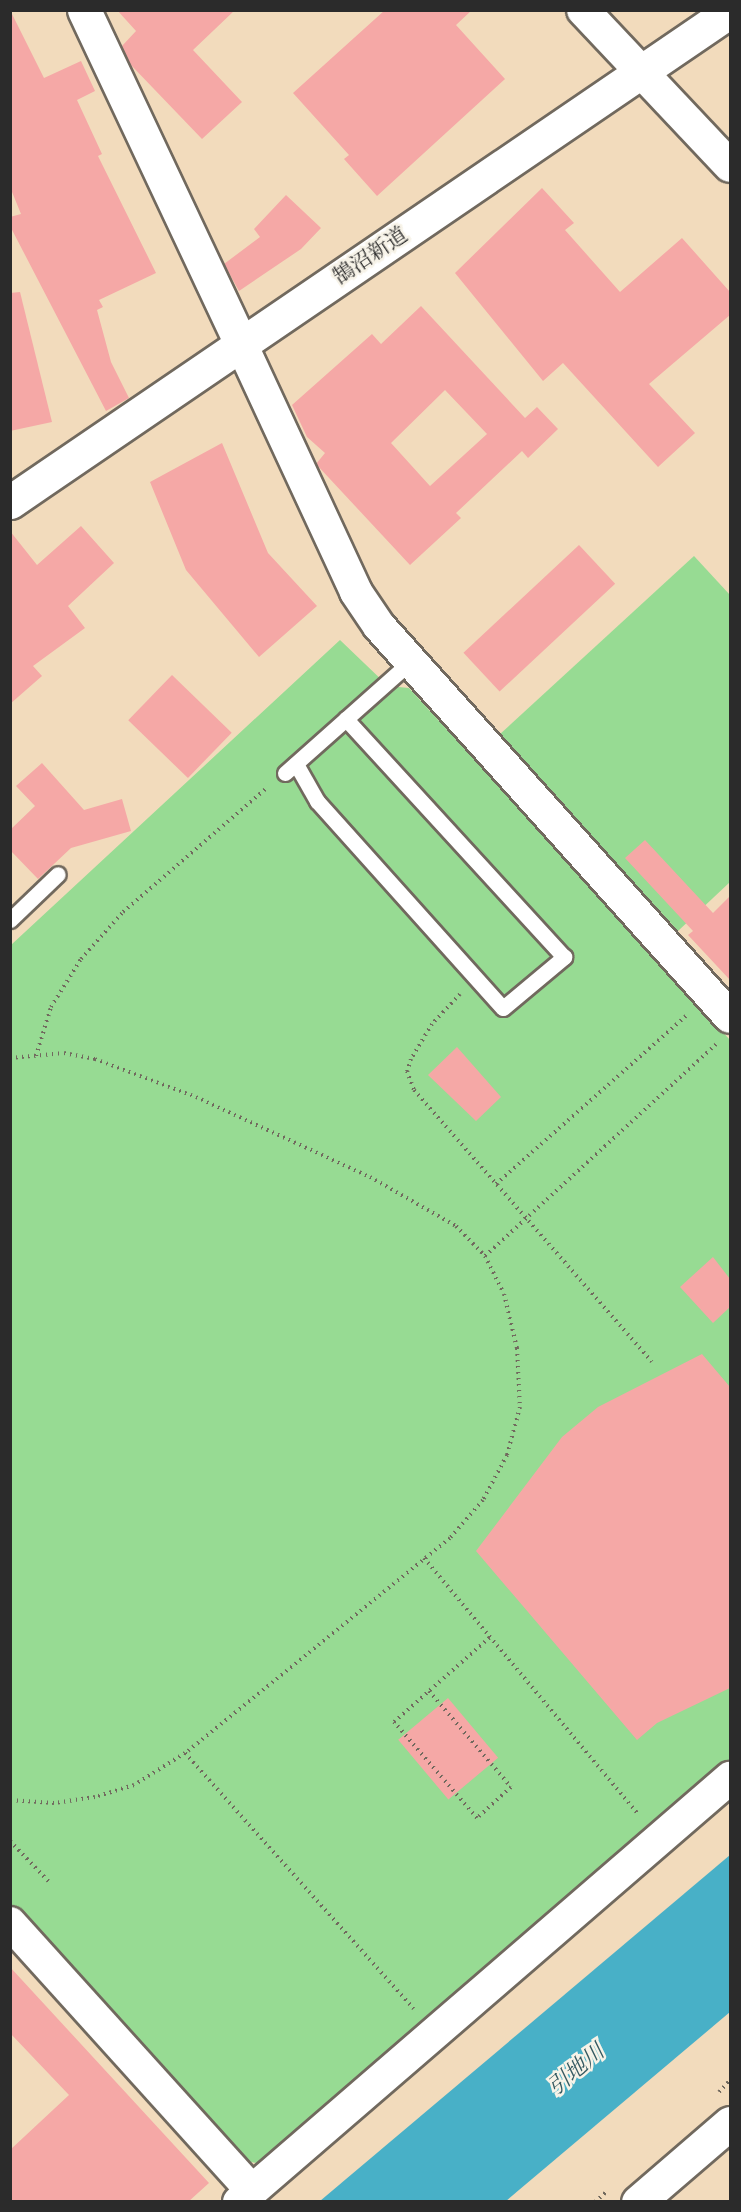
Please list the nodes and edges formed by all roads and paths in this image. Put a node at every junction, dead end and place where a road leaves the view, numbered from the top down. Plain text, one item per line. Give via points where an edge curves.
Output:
1 (84, 10) edge
2 (583, 10) edge
3 (730, 11) edge
4 (643, 72) junction
5 (730, 166) edge
6 (242, 346) junction
7 (13, 492) edge
8 (410, 662) junction
9 (346, 719) junction
10 (291, 768) junction
11 (58, 874) dead end
12 (10, 920) edge
13 (476, 978) junction
14 (721, 1017) edge
15 (36, 1056) junction
16 (10, 1058) edge
17 (496, 1184) junction
18 (526, 1218) junction
19 (485, 1256) junction
20 (652, 1362) dead end
21 (424, 1558) junction
22 (490, 1637) junction
23 (429, 1691) junction
24 (185, 1753) junction
25 (730, 1778) edge
26 (10, 1800) edge
27 (658, 1839) junction
28 (10, 1841) edge
29 (51, 1884) dead end
30 (10, 1923) edge
31 (435, 2032) junction
32 (727, 2134) edge
33 (245, 2196) edge
34 (638, 2202) edge

1 - 6 street
2 - 4 street
3 - 4 street, 鵠沼新道
4 - 5 street
4 - 6 street, 鵠沼新道
6 - 7 street, 鵠沼新道
6 - 8 street via 356,592
8 - 9 lane
8 - 14 street
9 - 10 lane
9 - 13 lane via 564,957 503,1008
10 - 13 lane
10 - 15 path via 123,912 81,959 51,1007
11 - 12 lane
13 - 17 path via 432,1024 407,1071 414,1090
14 - 17 path
14 - 18 path
15 - 16 path
15 - 19 path via 64,1053 96,1059 196,1097 411,1199 456,1226
17 - 18 path
18 - 19 path
18 - 20 path
19 - 21 path via 504,1294 518,1348 520,1407 507,1455 483,1500 450,1538
21 - 22 path
21 - 24 path
22 - 23 path
22 - 27 path
23 - 23 path via 511,1787 477,1818 394,1722
24 - 26 path via 134,1785 95,1797 54,1803
24 - 31 path
25 - 27 street
27 - 31 street
28 - 29 path
30 - 33 street
31 - 33 street
32 - 34 street

